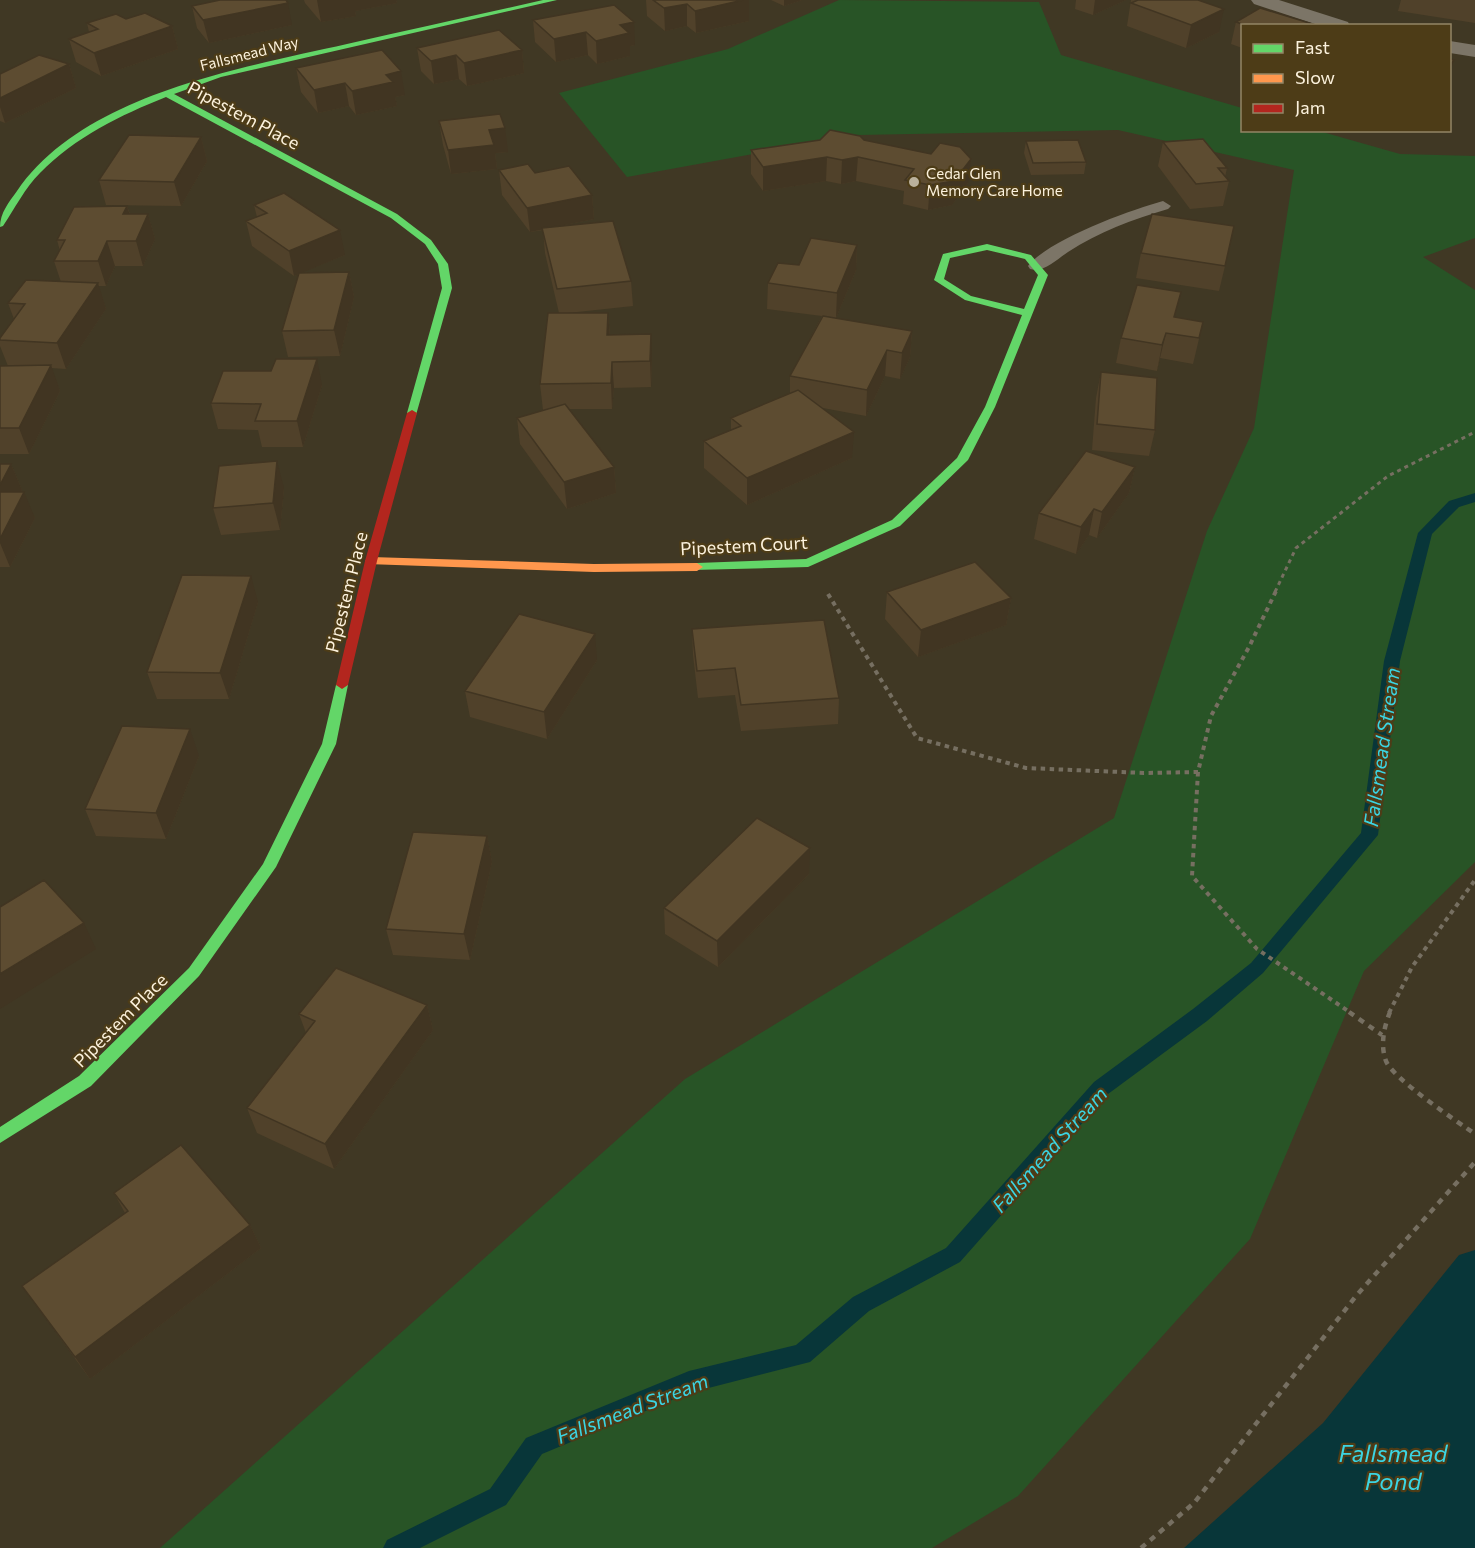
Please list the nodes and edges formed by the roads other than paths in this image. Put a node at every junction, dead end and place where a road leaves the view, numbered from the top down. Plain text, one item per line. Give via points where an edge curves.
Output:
1 (553, 0) edge
2 (1260, 0) edge
3 (1335, 24) edge
4 (1451, 47) edge
5 (1475, 51) edge
6 (166, 93) junction
7 (1163, 206) dead end
8 (0, 224) edge
9 (1036, 266) junction
10 (1028, 313) junction
11 (371, 561) junction
12 (0, 1136) edge

1 - 6 street, Fallsmead Way via 219,75
2 - 3 street
4 - 5 street
6 - 8 street, Fallsmead Way via 82,133 36,172
6 - 11 street, Pipestem Place via 394,216 428,242 443,264 447,288
7 - 9 lane via 1122,218
9 - 10 street, Pipestem Court via 1043,275
9 - 10 street via 1028,257 987,248 946,256 939,280 968,298
10 - 11 street, Pipestem Court via 990,407 962,460 896,524 808,563 594,568
11 - 12 street, Pipestem Place via 329,744 269,867 194,972 94,1073

